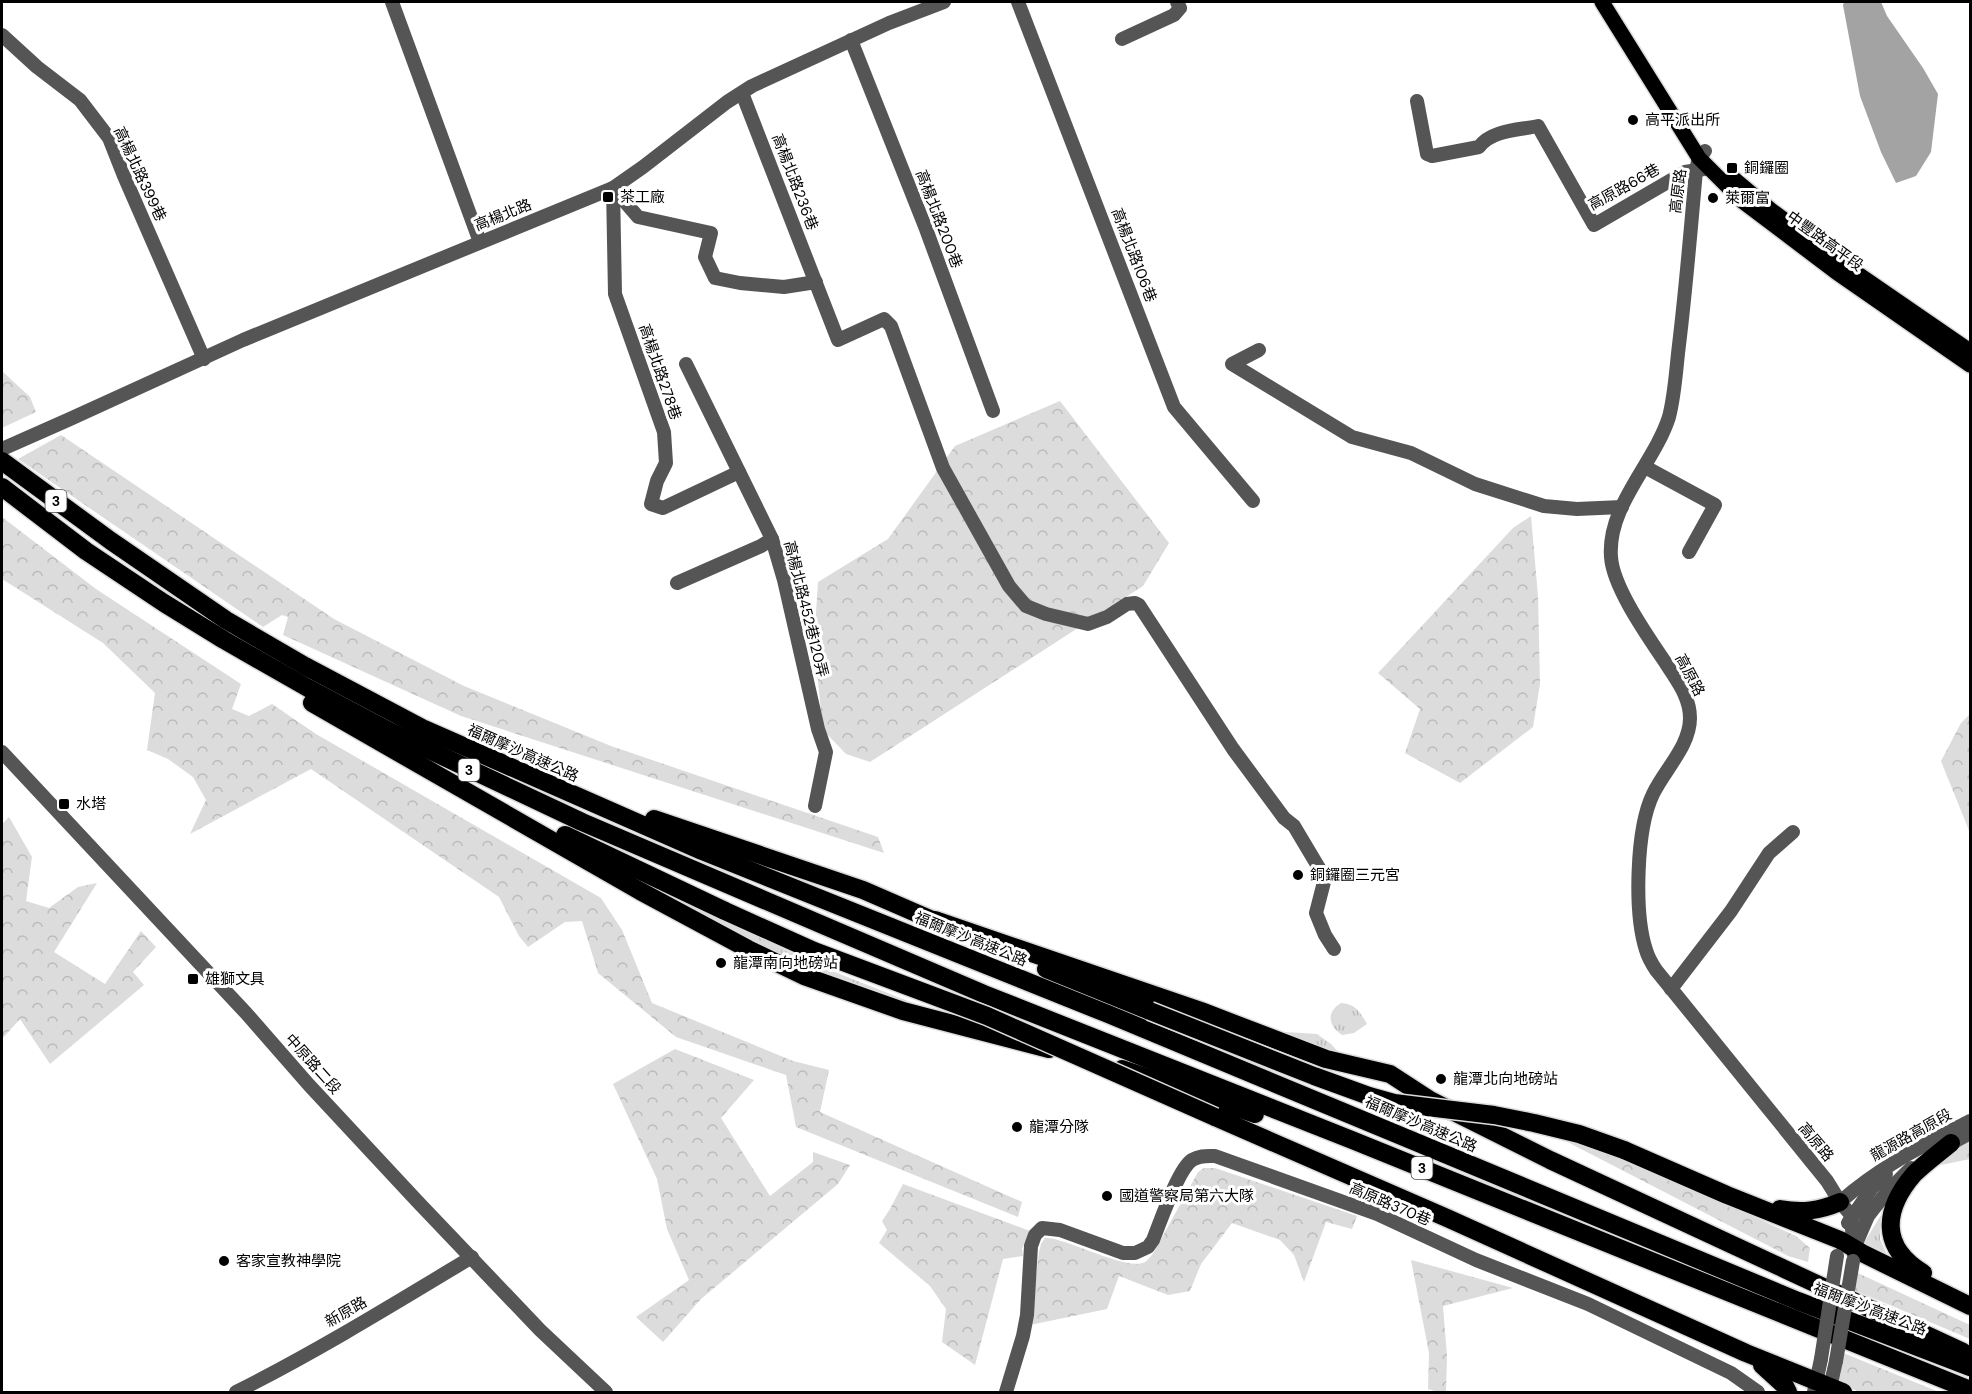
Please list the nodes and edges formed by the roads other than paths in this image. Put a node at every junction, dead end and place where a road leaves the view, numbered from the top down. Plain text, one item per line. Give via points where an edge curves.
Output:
1 (392, 2) edge
2 (944, 2) edge
3 (1018, 2) edge
4 (1177, 2) edge
5 (1602, 2) edge
6 (1614, 2) edge
7 (2, 35) edge
8 (1122, 39) dead end
9 (850, 40) junction
10 (742, 93) junction
11 (1417, 101) dead end
12 (1702, 162) junction
13 (613, 188) junction
14 (480, 242) junction
15 (816, 282) junction
16 (1259, 350) dead end
17 (1971, 351) edge
18 (204, 359) junction
19 (686, 364) dead end
20 (1971, 365) edge
21 (993, 411) dead end
22 (2, 449) edge
23 (2, 461) edge
24 (1645, 467) junction
25 (740, 472) junction
26 (2, 488) edge
27 (1253, 501) dead end
28 (1622, 507) junction
29 (772, 539) junction
30 (1689, 552) dead end
31 (677, 583) dead end
32 (164, 603) junction
33 (2, 752) edge
34 (552, 787) junction
35 (481, 798) junction
36 (815, 806) dead end
37 (1792, 832) dead end
38 (935, 921) junction
39 (1334, 950) dead end
40 (1671, 988) junction
41 (1971, 1121) edge
42 (1971, 1132) edge
43 (1352, 1140) junction
44 (1951, 1143) junction
45 (1754, 1205) junction
46 (1846, 1209) junction
47 (1846, 1251) junction
48 (472, 1257) junction
49 (1971, 1304) edge
50 (1746, 1353) junction
51 (1971, 1356) edge
52 (1971, 1367) edge
53 (1826, 1389) edge
54 (1971, 1390) edge
55 (236, 1392) edge
56 (606, 1392) edge
57 (1006, 1392) edge
58 (1758, 1392) edge
59 (1788, 1392) edge

1 - 14 street
2 - 9 street, 高楊北路
3 - 27 street, 高楊北路106巷 via 1174,407
4 - 8 street via 1180,8 1174,15
5 - 12 main road, 中豐路高平段
6 - 12 main road, 中豐路高平段
7 - 18 street, 高楊北路399巷 via 80,100 109,138
9 - 10 street, 高楊北路
9 - 21 street, 高楊北路200巷
10 - 13 street, 高楊北路
10 - 15 street, 高楊北路236巷
11 - 12 street, 高原路66巷 via 1427,154 1432,156 1479,147 1492,135 1538,126 1594,225
12 - 17 main road, 中豐路高平段
12 - 20 main road, 中豐路高平段 via 1742,201 1836,272
12 - 24 street, 高原路 via 1673,397 1664,428
13 - 14 street, 高楊北路
13 - 15 street via 638,217 711,233 705,257 715,278 784,287
13 - 25 street, 高楊北路278巷 via 615,294 664,432 666,463 651,504 663,508
14 - 18 street, 高楊北路
15 - 39 street, 高楊北路236巷 via 838,340 884,320 891,326 943,468 1009,586 1026,606 1088,624 1127,604 1139,605 1233,749 1294,826 1325,878 1316,913
16 - 28 street via 1232,364 1352,437 1411,453 1475,484 1544,506
18 - 22 street, 高楊北路
19 - 25 street, 高楊北路452巷120弄
23 - 34 highway, 福爾摩沙高速公路 / 3 via 226,620 422,728
24 - 28 street, 高原路
24 - 30 street via 1715,505
25 - 29 street, 高楊北路452巷120弄
26 - 32 highway, 3
28 - 40 street, 高原路 via 1612,535 1614,577 1689,705 1686,740 1652,796 1641,841 1641,926 1646,950
29 - 31 street
29 - 36 street, 高楊北路452巷120弄 via 826,752
32 - 35 highway via 297,694
32 - 43 highway, 3 via 379,726 582,822 974,990
33 - 48 street, 中原路二段
34 - 38 highway via 863,890
34 - 52 highway, 福爾摩沙高速公路 / 3 via 1798,1300
35 - 43 highway via 640,891 804,976 903,1011 1110,1065 1301,1129
35 - 50 highway, bridge via 814,951 987,1016
37 - 40 street via 1769,853 1731,911
38 - 45 highway, bridge via 995,949 1369,1096 1394,1103 1494,1115 1580,1134
38 - 51 highway via 1202,1011 1326,1059 1390,1074 1430,1100 1550,1160
40 - 46 street, 高原路
41 - 46 street, 龍源路高原段 via 1878,1171
42 - 44 street, 龍源路高原段
43 - 54 highway, 3
44 - 47 street, 龍源路高原段 via 1899,1179 1868,1216
44 - 49 highway via 1902,1190 1892,1217 1893,1241 1909,1264
45 - 46 highway via 1801,1212
45 - 47 highway
46 - 47 street
47 - 49 highway
47 - 53 street, bridge via 1836,1361
47 - 53 street, bridge via 1821,1359
48 - 55 street, 新原路
48 - 56 street, 中原路二段 via 540,1330
50 - 53 highway
50 - 59 highway via 1770,1370
57 - 58 street, 高原路370巷 via 1025,1326 1035,1235 1042,1228 1060,1230 1123,1253 1148,1247 1181,1174 1190,1161 1200,1156 1215,1156 1377,1214 1476,1260 1588,1304 1731,1373

